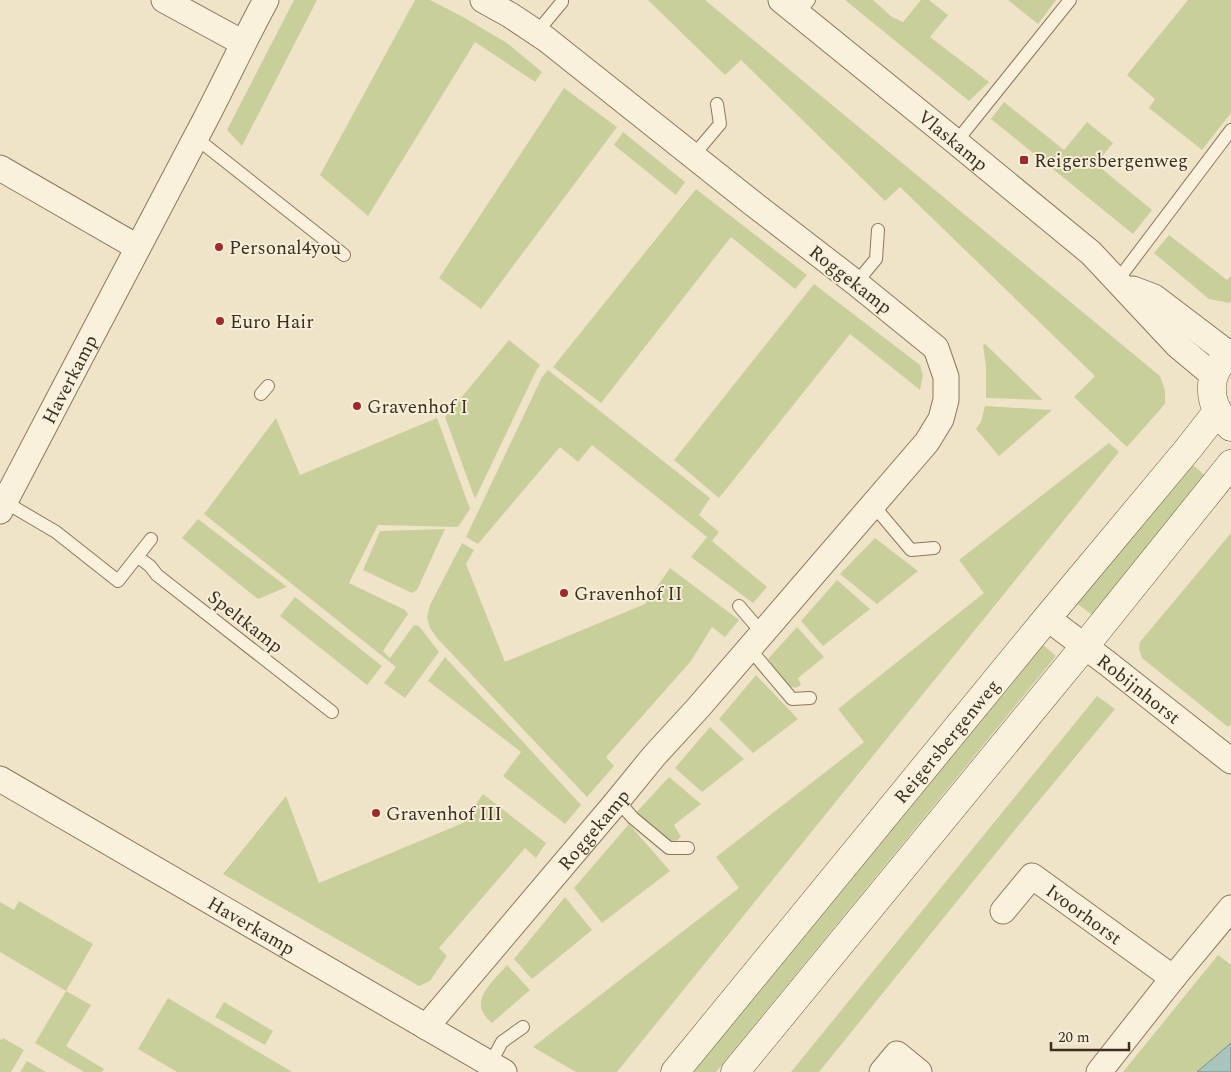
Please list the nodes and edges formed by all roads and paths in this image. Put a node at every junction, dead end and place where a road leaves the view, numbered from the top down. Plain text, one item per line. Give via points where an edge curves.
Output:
1 (164, 0) edge
2 (266, 0) edge
3 (483, 0) edge
4 (562, 0) edge
5 (1070, 0) edge
6 (796, 5) edge
7 (537, 32) junction
8 (243, 43) junction
9 (717, 104) dead end
10 (1231, 130) edge
11 (196, 138) junction
12 (956, 142) junction
13 (693, 156) junction
14 (0, 168) edge
15 (878, 230) dead end
16 (138, 247) junction
17 (344, 255) dead end
18 (856, 283) junction
19 (1119, 283) junction
20 (1225, 361) edge
21 (1224, 419) edge
22 (1231, 464) edge
23 (873, 504) junction
24 (2, 507) edge
25 (151, 539) dead end
26 (934, 548) dead end
27 (138, 556) junction
28 (739, 606) dead end
29 (1047, 618) junction
30 (756, 640) junction
31 (1084, 646) junction
32 (810, 698) dead end
33 (332, 712) dead end
34 (1231, 761) edge
35 (0, 779) edge
36 (618, 800) junction
37 (688, 848) dead end
38 (1231, 908) edge
39 (1003, 911) dead end
40 (1173, 978) junction
41 (426, 1027) junction
42 (523, 1027) dead end
43 (497, 1068) edge
44 (674, 1072) edge
45 (735, 1072) edge
46 (882, 1072) edge
47 (919, 1072) edge
48 (1099, 1072) edge

1 - 8 street
2 - 8 street, Haverkamp
3 - 7 street, Roggekamp
4 - 7 lane
5 - 12 lane
6 - 12 street, Vlaskamp
7 - 13 street, Roggekamp
8 - 11 street, Haverkamp
9 - 13 lane via 720,124
10 - 19 lane
11 - 16 street, Haverkamp
11 - 17 lane
12 - 19 street, Vlaskamp via 1091,253
13 - 18 street, Roggekamp
14 - 16 street
15 - 18 lane via 876,259
16 - 24 street, Haverkamp
18 - 23 street, Roggekamp via 936,348 946,378 946,400 941,419 927,442
19 - 20 street, Vlaskamp via 1154,297
20 - 21 street via 1212,388 1213,400
21 - 29 street, Reigersbergenweg via 1188,449
22 - 31 street
23 - 26 lane via 911,550
23 - 30 street, Roggekamp
24 - 27 lane via 56,532 118,581
25 - 27 lane
27 - 33 lane, Speltkamp via 157,575
28 - 30 lane
29 - 31 street, Robijnhorst
29 - 44 street, Reigersbergenweg
30 - 32 lane via 792,699
30 - 36 street, Roggekamp
31 - 34 street, Robijnhorst
31 - 45 street
35 - 41 street, Haverkamp
36 - 37 lane via 633,818 669,848
36 - 41 street, Roggekamp
38 - 40 street
39 - 40 street, Ivoorhorst via 1032,876
40 - 48 street
41 - 43 street, Haverkamp
42 - 43 lane via 502,1042
46 - 47 street via 897,1054

